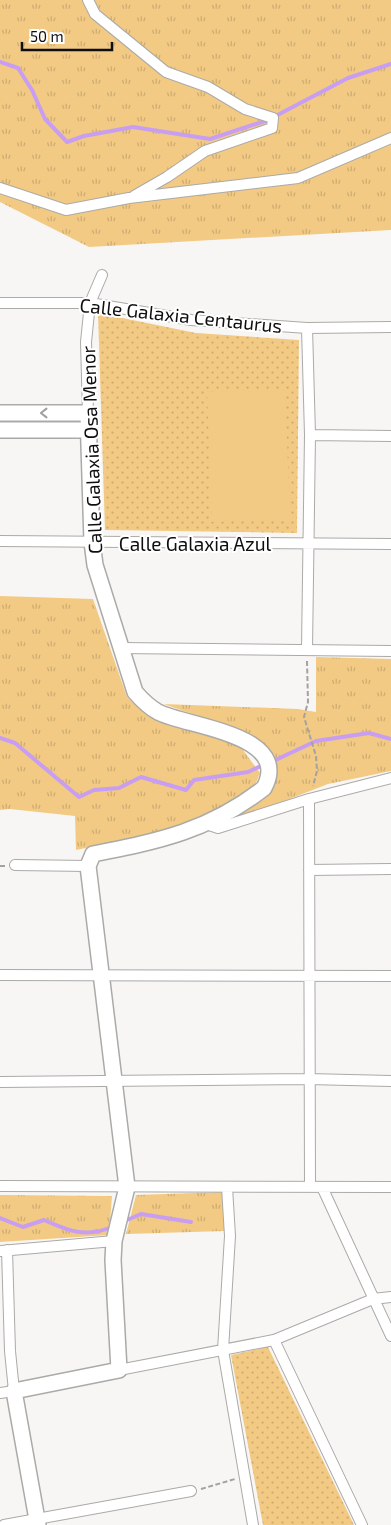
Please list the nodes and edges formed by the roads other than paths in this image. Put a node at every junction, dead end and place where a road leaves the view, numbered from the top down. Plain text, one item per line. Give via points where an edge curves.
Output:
1 (88, 0) edge
2 (391, 138) edge
3 (0, 188) edge
4 (129, 198) junction
5 (102, 275) dead end
6 (0, 303) edge
7 (90, 303) junction
8 (391, 327) edge
9 (307, 328) junction
10 (0, 413) edge
11 (88, 413) junction
12 (0, 430) edge
13 (88, 430) junction
14 (310, 435) junction
15 (391, 436) edge
16 (0, 541) edge
17 (92, 542) junction
18 (308, 543) junction
19 (391, 544) edge
20 (120, 648) junction
21 (307, 649) junction
22 (391, 651) edge
23 (391, 778) edge
24 (309, 799) junction
25 (206, 824) junction
26 (15, 865) dead end
27 (88, 866) junction
28 (308, 870) junction
29 (391, 870) edge
30 (0, 975) edge
31 (99, 975) junction
32 (308, 976) junction
33 (391, 976) edge
34 (308, 1079) junction
35 (391, 1080) edge
36 (0, 1082) edge
37 (114, 1082) junction
38 (0, 1186) edge
39 (127, 1187) junction
40 (227, 1187) junction
41 (310, 1187) junction
42 (322, 1187) junction
43 (391, 1187) edge
44 (114, 1241) junction
45 (4, 1250) edge
46 (391, 1297) edge
47 (373, 1299) junction
48 (391, 1336) edge
49 (274, 1340) junction
50 (223, 1350) junction
51 (119, 1370) junction
52 (7, 1392) edge
53 (191, 1492) road end
54 (38, 1522) edge
55 (4, 1525) edge
56 (253, 1525) edge
57 (362, 1525) edge

1 - 4 street via 94,14 166,72 208,87 245,109 273,118 272,128 205,150 167,177
2 - 4 street via 298,178
3 - 4 street via 66,210
5 - 7 street, Calle Galaxia Osa Menor
6 - 7 street, Calle Galaxia Centaurus
7 - 9 street, Calle Galaxia Centaurus via 191,320
7 - 11 street, Calle Galaxia Osa Menor via 86,342
8 - 9 street, Calle Galaxia Centaurus
9 - 14 street
11 -> 10 street
11 - 13 street, Calle Galaxia Osa Menor
12 - 13 street
13 - 17 street, Calle Galaxia Osa Menor
14 - 15 street
14 - 18 street
16 - 17 street, Calle Galaxia Azul
17 - 18 street, Calle Galaxia Azul
17 - 20 street, Calle Galaxia Osa Menor via 95,565
18 - 19 street, Calle Galaxia Azul
18 - 21 street
20 - 21 street
20 - 25 street, Calle Galaxia Osa Menor via 135,692 143,702 158,712 236,737 258,749 265,758 269,769 264,788
21 - 22 street
23 - 24 street
24 - 25 street via 218,828
24 - 28 street
25 - 27 street, Calle Galaxia Osa Menor via 170,838 93,854
26 - 27 street
27 - 31 street
28 - 29 street
28 - 32 street
30 - 31 street
31 - 32 street
31 - 37 street
32 - 33 street
32 - 34 street
34 - 35 street
34 - 37 street
34 - 41 street
36 - 37 street
37 - 39 street
38 - 39 street
39 - 40 street
39 - 44 street
40 - 41 street
40 - 50 street via 230,1236
41 - 42 street
42 - 43 street
42 - 47 street
44 - 45 street
44 - 51 street
45 - 52 street via 10,1351
46 - 47 street
47 - 48 street
47 - 49 street
49 - 50 street
49 - 57 street
50 - 51 street
50 - 56 street
51 - 52 street
52 - 54 street
53 - 54 street
54 - 55 street

